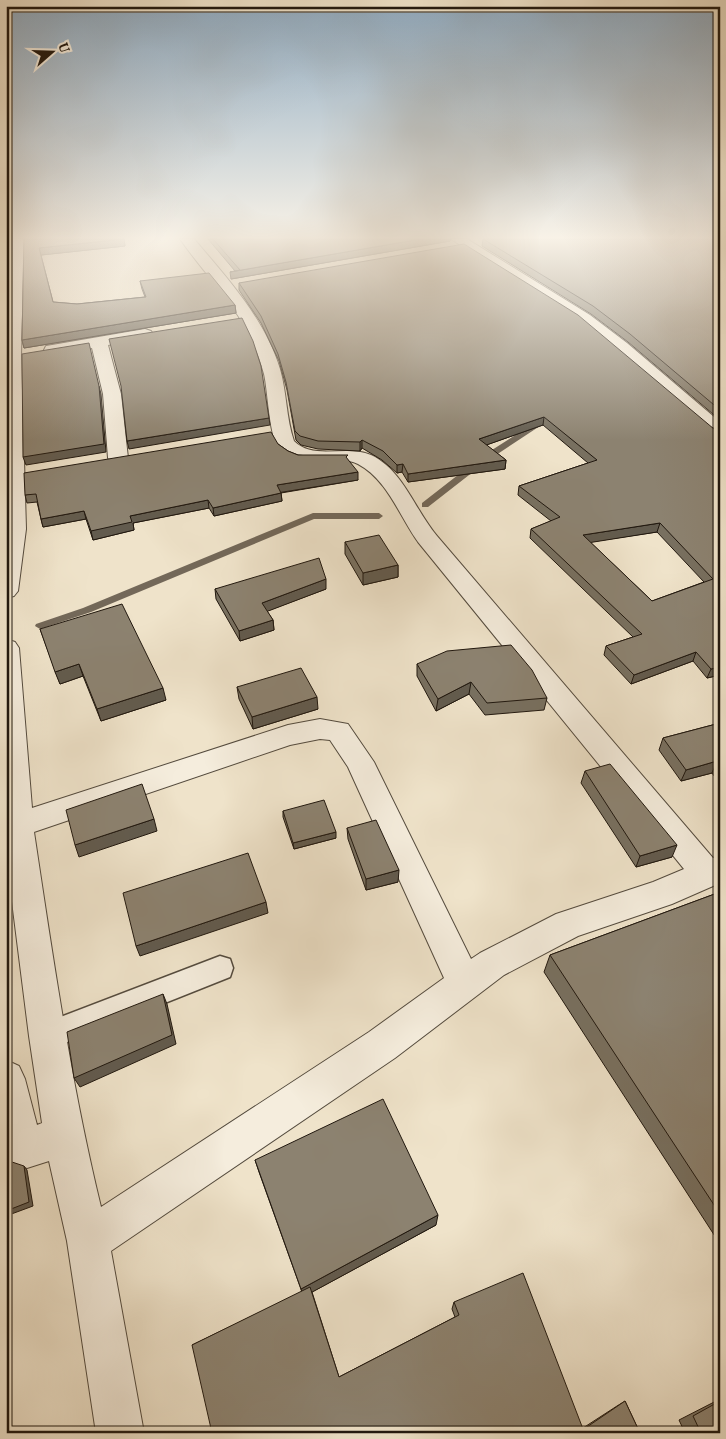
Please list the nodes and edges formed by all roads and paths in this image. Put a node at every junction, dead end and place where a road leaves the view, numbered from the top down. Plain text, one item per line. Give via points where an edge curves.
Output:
1 (15, 306) edge
2 (241, 306) edge
3 (565, 306) edge
4 (249, 317) junction
5 (230, 320) edge
6 (164, 331) edge
7 (99, 342) junction
8 (13, 356) junction
9 (720, 432) edge
10 (137, 455) edge
11 (6, 591) edge
12 (6, 648) edge
13 (18, 825) junction
14 (714, 872) edge
15 (220, 968) dead end
16 (465, 984) junction
17 (47, 1036) junction
18 (6, 1079) edge
19 (63, 1133) junction
20 (88, 1241) junction
21 (120, 1433) edge

1 - 8 street
2 - 4 street
3 - 9 street via 621,347
4 - 5 street
4 - 14 street via 264,348 277,392 273,432 294,452 315,458 355,455 372,463 392,485 423,533 548,685
6 - 7 street
7 - 8 street
7 - 10 street via 112,394 111,459
8 - 11 street via 23,473
12 - 13 street
13 - 16 street via 288,735 320,729 338,731 360,762
13 - 17 street
14 - 16 street via 568,925 492,964
15 - 17 lane
16 - 20 street via 382,1045
17 - 19 street
18 - 19 street via 22,1147 34,1147
19 - 20 street
20 - 21 street

